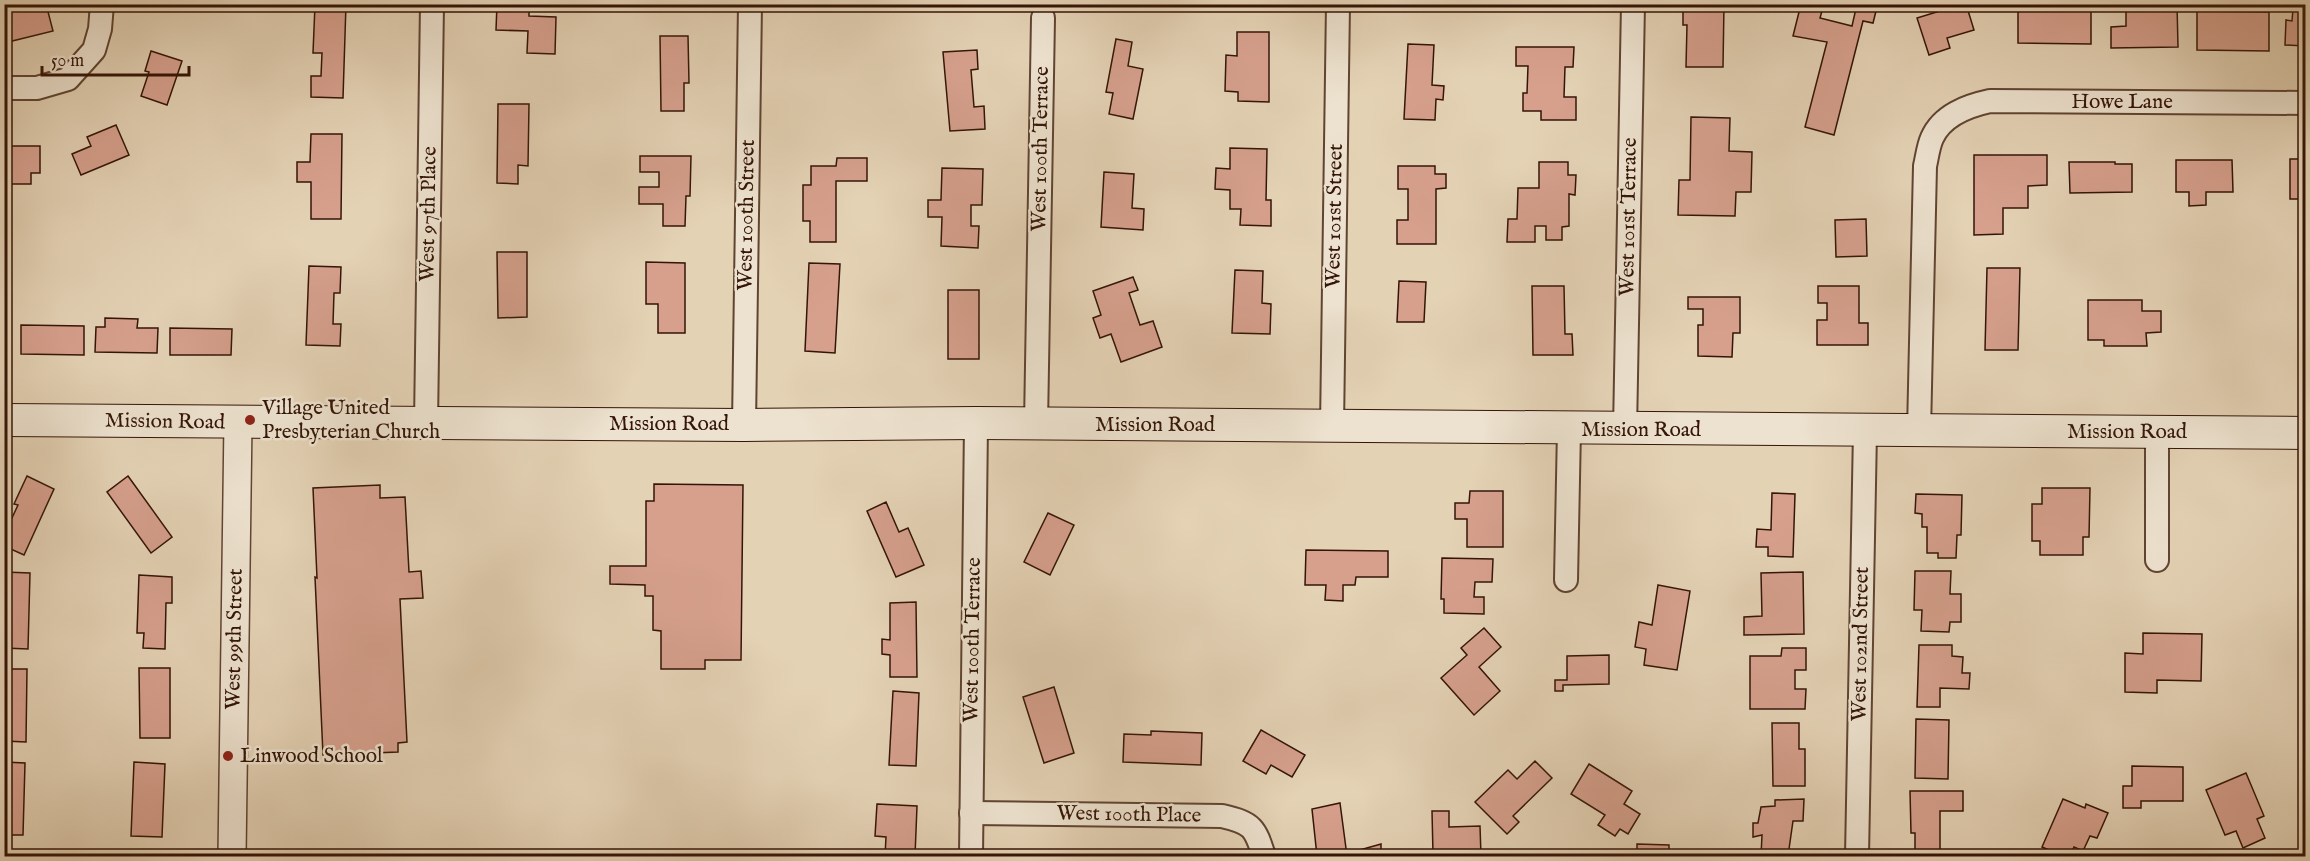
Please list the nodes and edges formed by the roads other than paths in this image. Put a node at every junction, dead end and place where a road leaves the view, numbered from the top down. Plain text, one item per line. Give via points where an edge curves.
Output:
1 (102, 4) edge
2 (432, 4) edge
3 (750, 4) edge
4 (1338, 4) edge
5 (1633, 4) edge
6 (1043, 18) dead end
7 (4, 88) edge
8 (2306, 103) edge
9 (4, 420) edge
10 (238, 422) junction
11 (426, 423) junction
12 (976, 423) junction
13 (1036, 424) junction
14 (744, 425) junction
15 (1332, 427) junction
16 (1569, 429) junction
17 (1625, 430) junction
18 (1865, 431) junction
19 (1919, 431) junction
20 (2157, 433) junction
21 (2306, 433) edge
22 (2157, 560) dead end
23 (1566, 579) dead end
24 (971, 813) junction
25 (232, 856) edge
26 (971, 856) edge
27 (1264, 856) edge
28 (1857, 856) edge

1 - 7 street via 94,50 68,79 37,88
2 - 11 street, West 97th Place
3 - 14 street, West 100th Street
4 - 15 street, West 101st Street
5 - 17 street, West 101st Terrace
6 - 13 street, West 100th Terrace
8 - 19 street, Howe Lane via 1989,101 1964,107 1943,122 1932,138 1925,166
9 - 10 main road, Mission Road
10 - 11 main road, Mission Road
10 - 25 street, West 99th Street
11 - 14 main road, Mission Road
12 - 13 main road, Mission Road
12 - 14 main road, Mission Road
12 - 24 street, West 100th Terrace
13 - 15 main road, Mission Road
15 - 16 main road, Mission Road
16 - 17 main road, Mission Road
16 - 23 street
17 - 18 main road, Mission Road
18 - 19 main road, Mission Road
18 - 28 street, West 102nd Street
19 - 20 main road, Mission Road
20 - 21 main road, Mission Road
20 - 22 street
24 - 26 street, West 100th Terrace
24 - 27 street, West 100th Place via 1222,816 1241,820 1256,832

